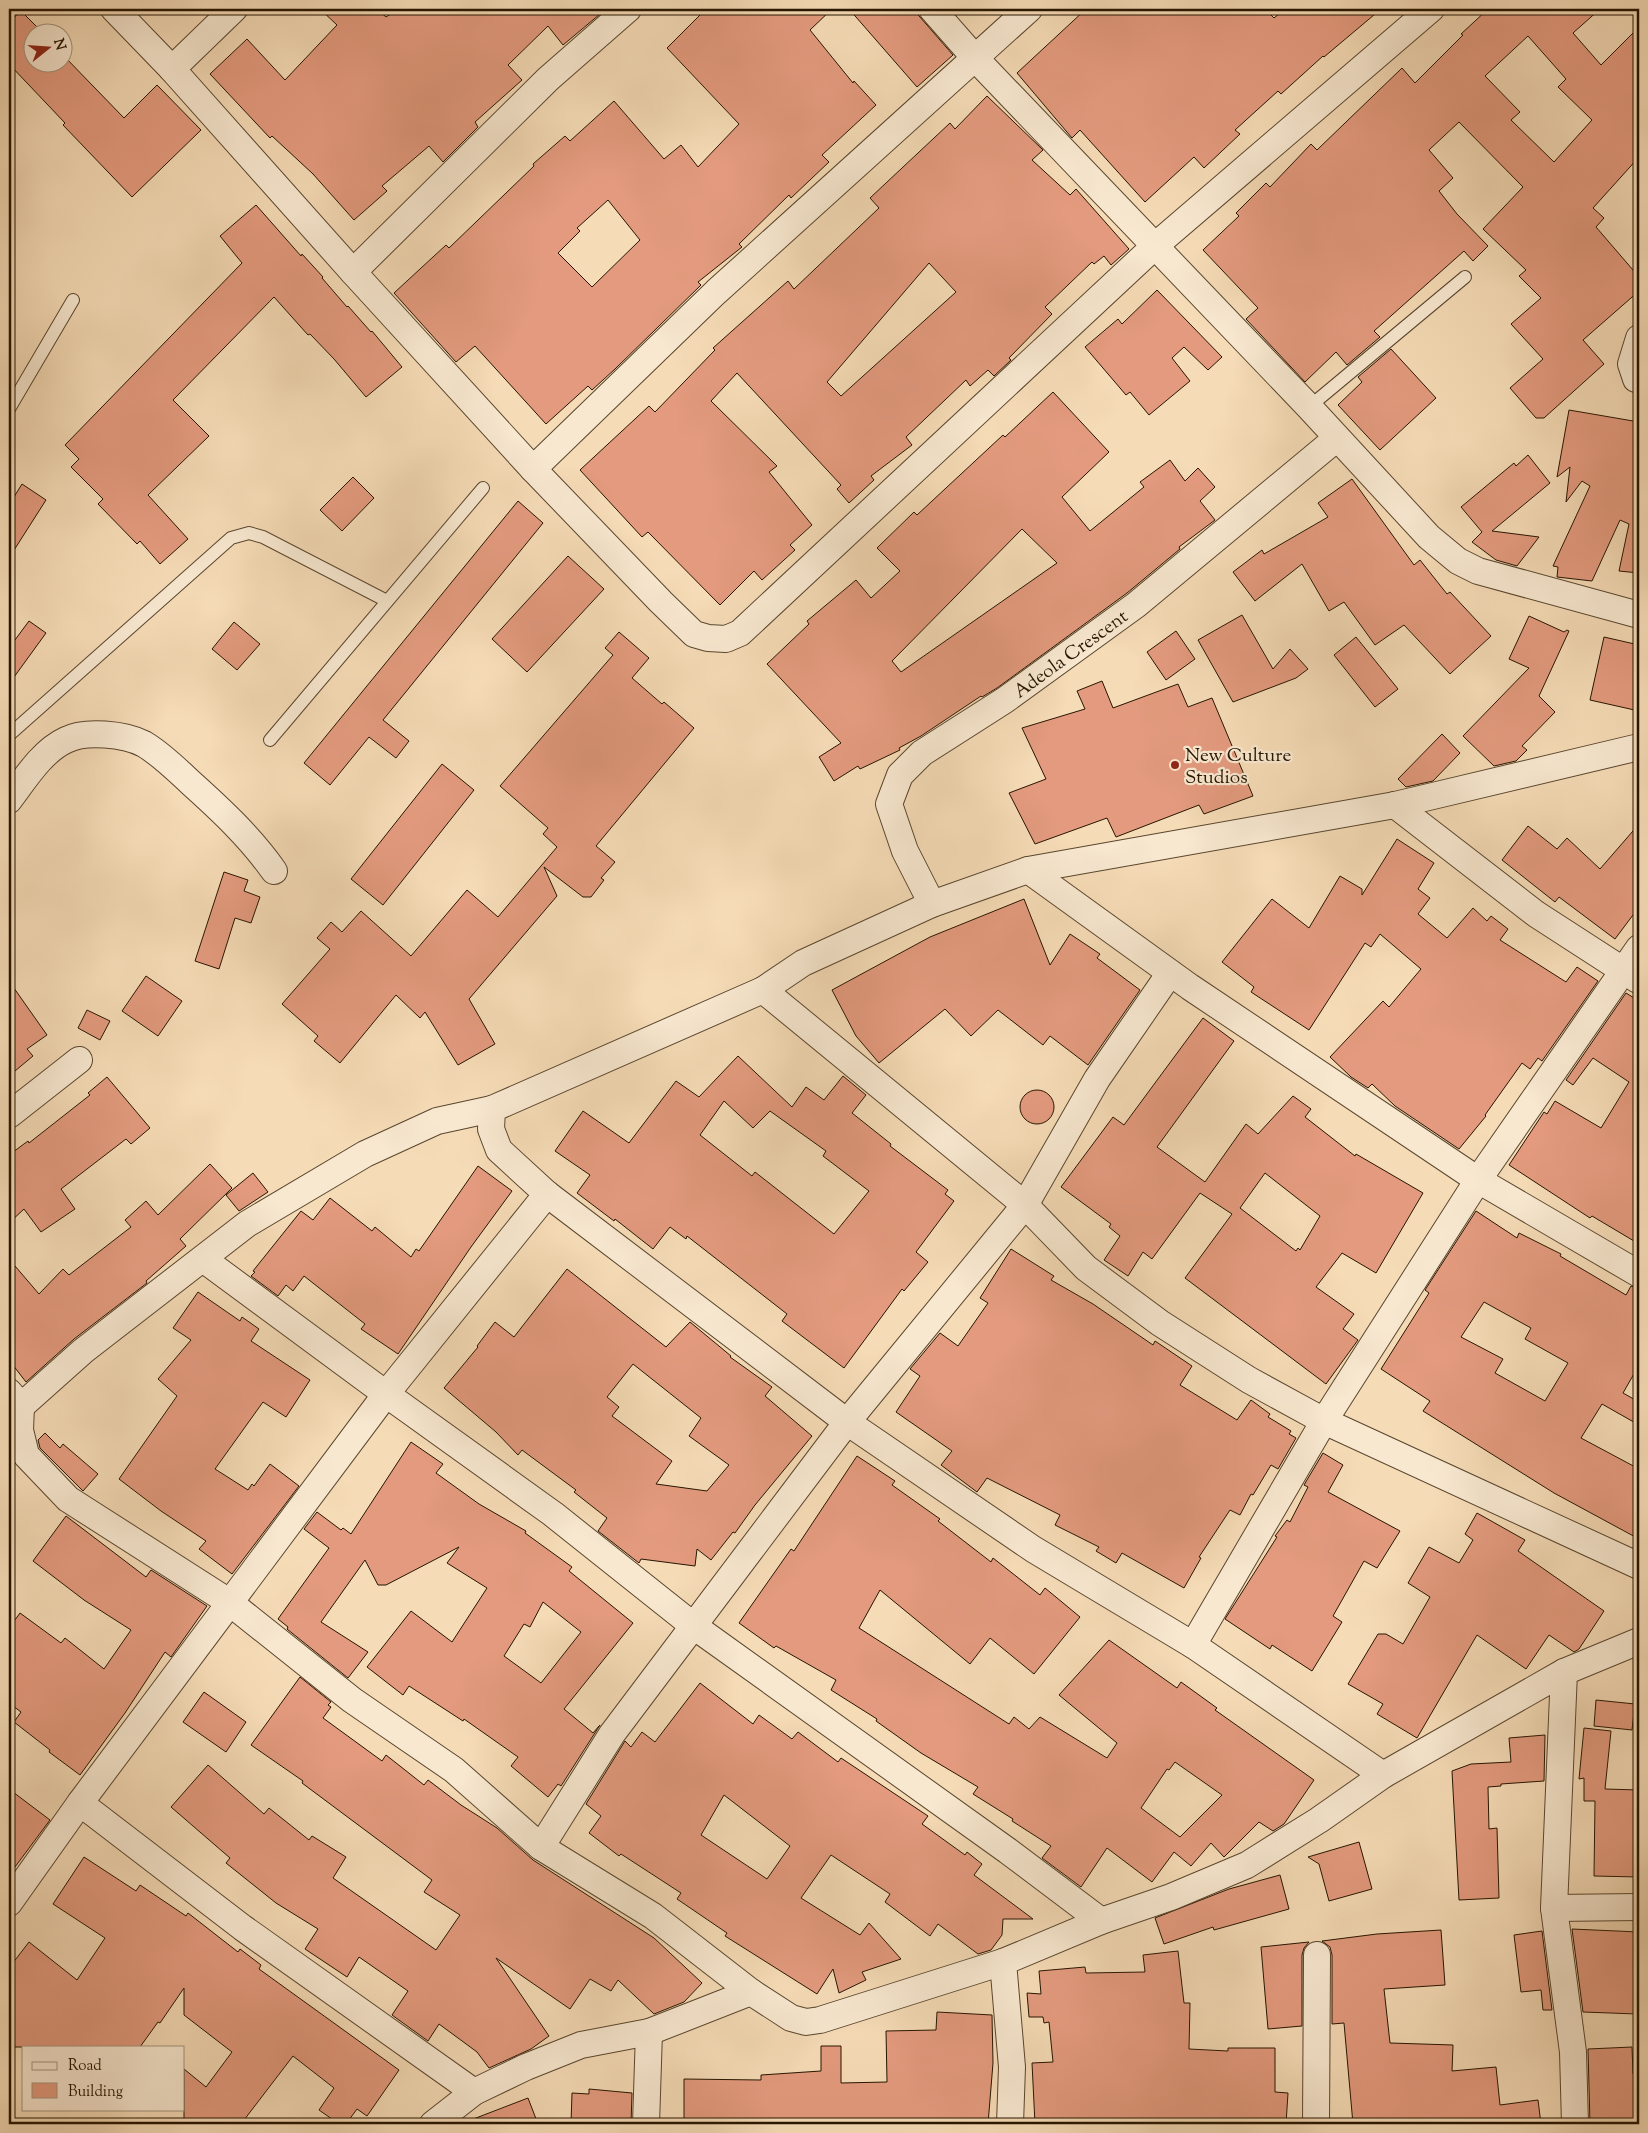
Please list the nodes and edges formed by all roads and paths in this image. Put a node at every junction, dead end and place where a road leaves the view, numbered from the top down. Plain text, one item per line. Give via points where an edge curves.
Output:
1 (114, 9) edge
2 (234, 9) edge
3 (628, 9) edge
4 (932, 9) edge
5 (1029, 9) edge
6 (1431, 9) edge
7 (975, 58) junction
8 (172, 69) junction
9 (1156, 245) junction
10 (353, 272) junction
11 (1465, 277) dead end
12 (73, 300) dead end
13 (1639, 338) edge
14 (1639, 380) edge
15 (1309, 407) junction
16 (9, 409) edge
17 (1337, 438) junction
18 (533, 469) junction
19 (482, 488) dead end
20 (387, 601) junction
21 (1639, 615) edge
22 (9, 735) edge
23 (270, 740) dead end
24 (1639, 747) edge
25 (9, 800) edge
26 (1395, 806) junction
27 (1028, 870) junction
28 (274, 871) dead end
29 (930, 902) junction
30 (1639, 948) edge
31 (1170, 973) junction
32 (1631, 976) edge
33 (763, 990) junction
34 (79, 1060) dead end
35 (492, 1108) junction
36 (9, 1115) edge
37 (1478, 1180) junction
38 (547, 1194) junction
39 (1025, 1205) junction
40 (203, 1259) junction
41 (1639, 1274) edge
42 (386, 1394) junction
43 (13, 1405) edge
44 (1324, 1421) junction
45 (847, 1422) junction
46 (1639, 1566) edge
47 (229, 1602) junction
48 (694, 1627) junction
49 (1639, 1641) edge
50 (1192, 1644) junction
51 (1564, 1672) junction
52 (1383, 1775) junction
53 (80, 1803) junction
54 (541, 1847) junction
55 (9, 1903) edge
56 (1639, 1906) edge
57 (1554, 1908) junction
58 (1101, 1921) junction
59 (1317, 1955) dead end
60 (1003, 1962) junction
61 (751, 1992) junction
62 (649, 2032) junction
63 (474, 2092) junction
64 (432, 2124) edge
65 (646, 2124) edge
66 (1010, 2124) edge
67 (1316, 2124) edge
68 (1575, 2124) edge

1 - 8 street
2 - 8 street
3 - 10 street via 548,79
4 - 7 street
5 - 7 street
6 - 9 street
7 - 9 street
7 - 18 street via 716,292
8 - 10 street
9 - 15 street
9 - 18 street via 740,633 726,639 694,634
10 - 18 street
11 - 15 lane
12 - 16 lane
13 - 14 street via 1631,364
15 - 17 street
17 - 21 street via 1429,537 1458,561 1478,571
17 - 29 street, Adeola Crescent via 1136,605 1005,700 922,753 900,775 889,804 905,851
19 - 20 lane
20 - 22 lane via 263,537 248,533 231,538
20 - 23 lane
24 - 26 street
25 - 28 street via 48,752 65,740 97,733 142,743 218,808 256,845
26 - 27 street
26 - 32 street via 1536,914
27 - 29 street
27 - 31 street
29 - 33 street via 803,963
30 - 32 street
31 - 37 street
31 - 39 street via 1097,1079
32 - 37 street
33 - 35 street
33 - 39 street
34 - 36 street
35 - 38 street via 490,1129 499,1150
35 - 40 street via 437,1121 365,1154 247,1224
37 - 41 street
37 - 44 street
38 - 42 street
38 - 45 street
39 - 44 street via 1086,1268 1160,1323 1249,1380
39 - 45 street
40 - 42 street
40 - 43 street
42 - 47 street
42 - 48 street via 553,1514
43 - 47 street via 26,1455 68,1499
44 - 46 street
44 - 50 street
45 - 48 street
45 - 50 street via 1033,1548
47 - 53 street
47 - 54 street via 352,1700 454,1770
48 - 54 street via 612,1734
48 - 58 street
49 - 51 street
50 - 52 street
51 - 52 street
51 - 57 street
52 - 58 street via 1247,1865 1171,1897
53 - 55 street
53 - 63 street via 243,1928
54 - 61 street via 653,1916
56 - 57 street
57 - 68 street via 1573,2052
58 - 60 street
59 - 67 street
60 - 61 street via 806,2022 791,2018
60 - 66 street via 1012,2067
61 - 62 street
62 - 63 street via 581,2045
62 - 65 street
63 - 64 street

